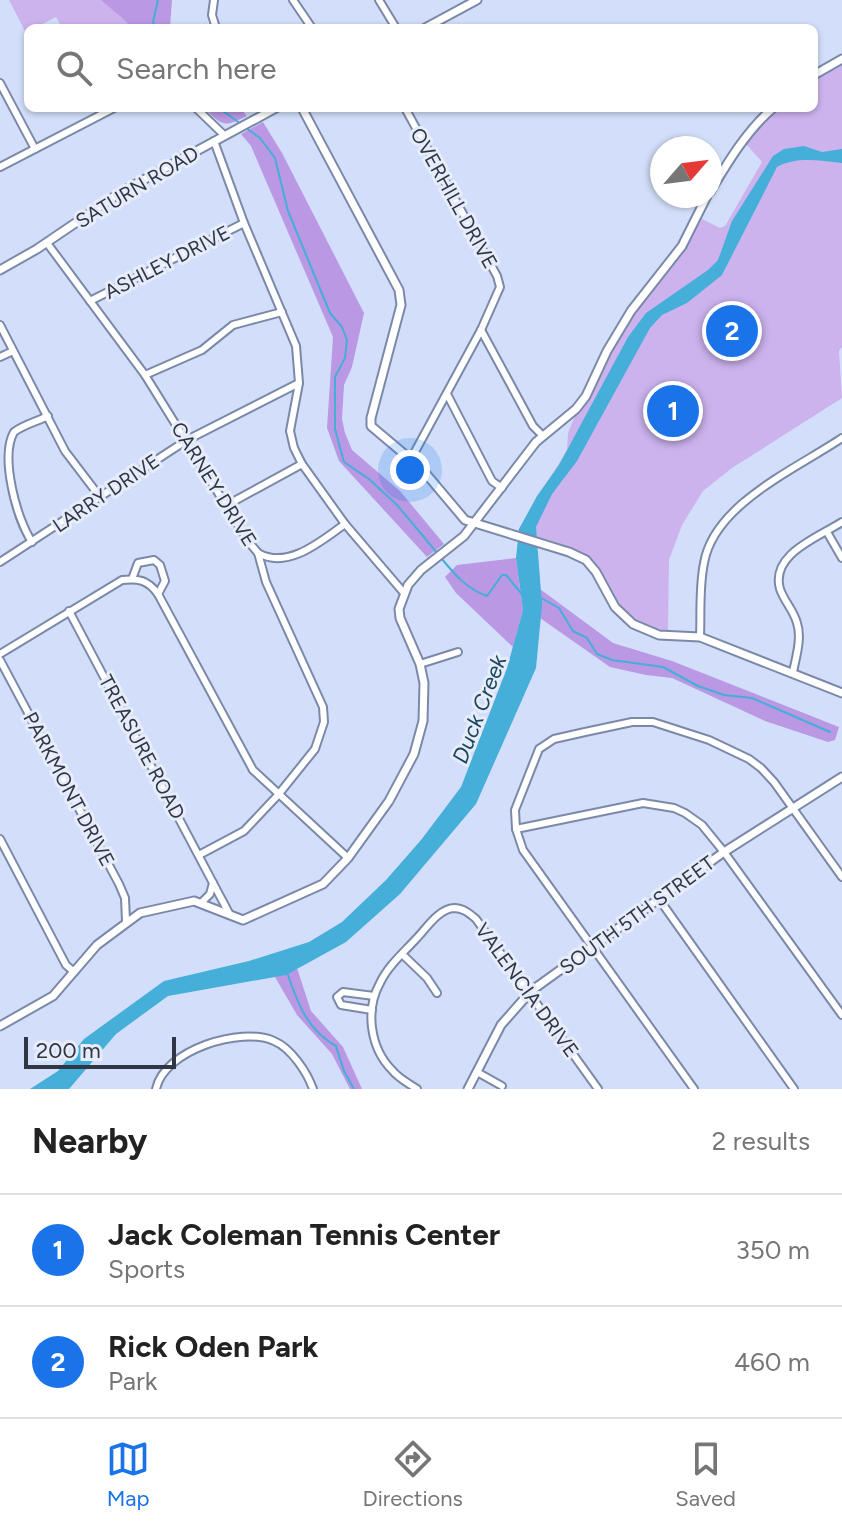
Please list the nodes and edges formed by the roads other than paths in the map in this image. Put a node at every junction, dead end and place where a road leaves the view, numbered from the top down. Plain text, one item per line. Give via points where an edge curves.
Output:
1 (214, 0) edge
2 (293, 0) edge
3 (379, 0) edge
4 (477, 0) edge
5 (215, 24) edge
6 (309, 24) edge
7 (394, 24) edge
8 (432, 24) edge
9 (842, 59) edge
10 (818, 73) edge
11 (0, 83) edge
12 (8, 99) junction
13 (0, 103) edge
14 (106, 112) edge
15 (200, 112) edge
16 (268, 112) edge
17 (304, 112) edge
18 (407, 112) edge
19 (769, 112) edge
20 (224, 135) junction
21 (214, 141) junction
22 (35, 149) junction
23 (0, 167) edge
24 (722, 174) edge
25 (702, 208) edge
26 (244, 223) junction
27 (47, 243) junction
28 (0, 270) edge
29 (90, 301) junction
30 (282, 312) junction
31 (0, 325) edge
32 (481, 330) junction
33 (13, 351) junction
34 (0, 357) edge
35 (145, 375) junction
36 (299, 383) junction
37 (447, 394) junction
38 (48, 416) junction
39 (543, 436) junction
40 (842, 438) edge
41 (187, 440) junction
42 (411, 459) junction
43 (302, 464) junction
44 (502, 488) junction
45 (100, 497) junction
46 (227, 505) junction
47 (842, 522) edge
48 (345, 524) junction
49 (474, 524) junction
50 (827, 532) junction
51 (32, 542) junction
52 (258, 553) junction
53 (842, 558) edge
54 (0, 562) edge
55 (132, 579) junction
56 (404, 593) junction
57 (158, 594) junction
58 (69, 611) junction
59 (700, 637) junction
60 (458, 652) dead end
61 (0, 657) edge
62 (420, 664) junction
63 (793, 672) junction
64 (841, 692) edge
65 (842, 777) edge
66 (278, 795) junction
67 (793, 808) junction
68 (516, 829) junction
69 (0, 839) edge
70 (724, 852) junction
71 (199, 855) junction
72 (348, 858) junction
73 (842, 877) edge
74 (213, 883) junction
75 (659, 899) junction
76 (201, 903) junction
77 (230, 915) junction
78 (126, 921) junction
79 (593, 948) junction
80 (402, 954) junction
81 (74, 972) junction
82 (530, 992) junction
83 (437, 993) dead end
84 (374, 996) junction
85 (372, 1010) junction
86 (842, 1015) edge
87 (1, 1022) edge
88 (477, 1072) junction
89 (502, 1086) dead end
90 (156, 1089) edge
91 (313, 1089) edge
92 (417, 1089) edge
93 (468, 1089) edge
94 (598, 1089) edge
95 (694, 1089) edge
96 (794, 1089) edge

1 - 5 street
2 - 6 street
3 - 7 street
4 - 8 street
9 - 10 street
11 - 12 street
12 - 13 street
12 - 22 street
14 - 22 street
15 - 20 street
16 - 20 street, SATURN ROAD
17 - 42 street via 399,290 401,305 371,426
18 - 32 street, OVERHILL DRIVE via 497,276 500,287
19 - 24 street
20 - 21 street, SATURN ROAD
21 - 26 street
21 - 27 street, SATURN ROAD via 111,198
22 - 23 street
25 - 39 street via 682,246 631,311 586,396
26 - 29 street, ASHLEY DRIVE
26 - 30 street
27 - 28 street, SATURN ROAD
27 - 29 street, CARNEY DRIVE
29 - 35 street, CARNEY DRIVE
30 - 35 street via 233,325 202,350
30 - 36 street via 296,346
31 - 33 street
32 - 37 street, OVERHILL DRIVE
32 - 39 street
33 - 34 street
33 - 38 street
35 - 41 street, CARNEY DRIVE
36 - 41 street, LARRY DRIVE
36 - 43 street via 290,431
37 - 42 street, OVERHILL DRIVE
37 - 44 street via 492,481
38 - 45 street via 65,451
38 - 51 street via 13,433 3,453 16,519
39 - 44 street
40 - 59 street via 760,490 720,526 704,562
41 - 45 street, LARRY DRIVE
41 - 46 street, CARNEY DRIVE
42 - 49 street via 460,516
43 - 46 street
43 - 48 street
44 - 49 street
45 - 51 street, LARRY DRIVE
46 - 52 street, CARNEY DRIVE
47 - 50 street
48 - 52 street via 287,557
48 - 56 street
49 - 56 street
49 - 59 street via 586,560 615,607 633,624 659,635
50 - 53 street
50 - 63 street via 802,546 780,569 778,581 798,629
51 - 54 street, LARRY DRIVE
52 - 66 street, CARNEY DRIVE via 323,707 315,749
55 - 57 street via 152,585
55 - 57 street via 138,563 154,560 165,581
55 - 58 street
56 - 62 street via 400,618
57 - 66 street via 253,770
58 - 61 street
58 - 71 street, TREASURE ROAD
59 - 63 street
60 - 62 street
61 - 78 street, PARKMONT DRIVE via 119,884
62 - 72 street via 423,721 414,754 389,801
63 - 64 street
65 - 67 street, SOUTH 5TH STREET
66 - 71 street via 244,831
66 - 72 street
67 - 68 street via 774,782 742,755 667,724 632,722 554,739 539,749 515,810
67 - 70 street, SOUTH 5TH STREET
67 - 73 street
68 - 70 street via 643,803 685,813
68 - 79 street via 523,850
69 - 81 street
70 - 75 street, SOUTH 5TH STREET
70 - 86 street
71 - 74 street, TREASURE ROAD
72 - 77 street via 323,884 295,898 243,920
74 - 76 street
74 - 77 street, TREASURE ROAD
75 - 79 street, SOUTH 5TH STREET
75 - 96 street
76 - 77 street
76 - 78 street via 174,904
78 - 81 street
79 - 82 street, SOUTH 5TH STREET
79 - 95 street
80 - 82 street, VALENCIA DRIVE via 445,911 466,911
80 - 83 street
80 - 84 street
81 - 87 street via 53,996
82 - 88 street, SOUTH 5TH STREET via 501,1025
82 - 94 street, VALENCIA DRIVE
84 - 85 street
84 - 85 street via 343,992 337,997 341,1005
85 - 92 street via 371,1027 383,1060
88 - 89 street
88 - 93 street, SOUTH 5TH STREET
90 - 91 street via 171,1067 208,1043 259,1037 283,1046

